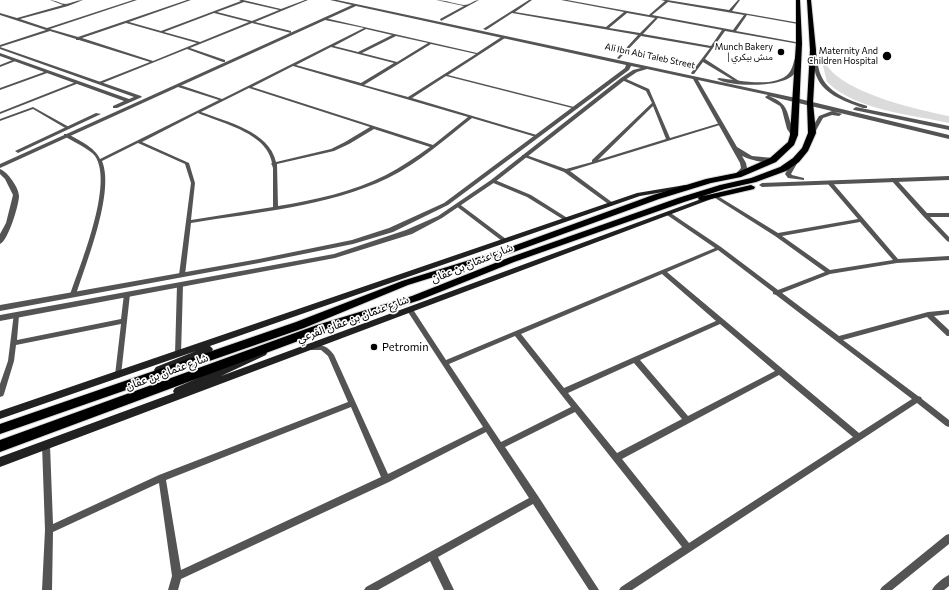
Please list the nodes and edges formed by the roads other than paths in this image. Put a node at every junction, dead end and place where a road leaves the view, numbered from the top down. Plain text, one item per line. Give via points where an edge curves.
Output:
1 (52, 0) edge
2 (82, 0) edge
3 (136, 0) edge
4 (190, 0) edge
5 (242, 0) edge
6 (306, 0) edge
7 (332, 0) edge
8 (437, 0) edge
9 (478, 0) edge
10 (531, 0) edge
11 (562, 0) edge
12 (662, 0) edge
13 (739, 0) edge
14 (798, 0) edge
15 (809, 0) edge
16 (667, 1) edge
17 (352, 3) edge
18 (702, 3) dead end
19 (67, 4) junction
20 (466, 6) junction
21 (699, 6) junction
22 (281, 10) junction
23 (730, 11) junction
24 (213, 12) junction
25 (512, 12) junction
26 (626, 12) junction
27 (0, 14) edge
28 (746, 14) junction
29 (650, 16) junction
30 (657, 17) junction
31 (17, 20) junction
32 (326, 20) junction
33 (441, 20) junction
34 (125, 22) junction
35 (252, 22) junction
36 (798, 23) junction
37 (48, 29) junction
38 (365, 29) junction
39 (485, 29) junction
40 (606, 29) junction
41 (724, 30) junction
42 (734, 31) junction
43 (161, 32) junction
44 (290, 32) junction
45 (639, 35) junction
46 (395, 36) junction
47 (504, 37) junction
48 (77, 39) junction
49 (200, 43) junction
50 (430, 43) junction
51 (800, 43) junction
52 (331, 46) junction
53 (0, 47) edge
54 (712, 47) junction
55 (186, 48) junction
56 (813, 50) junction
57 (359, 53) junction
58 (0, 54) edge
59 (476, 54) junction
60 (620, 58) junction
61 (16, 60) junction
62 (703, 60) junction
63 (224, 61) junction
64 (154, 62) junction
65 (398, 63) junction
66 (293, 65) junction
67 (0, 66) edge
68 (628, 66) junction
69 (699, 66) junction
70 (647, 68) junction
71 (719, 70) junction
72 (635, 71) junction
73 (48, 72) junction
74 (445, 75) junction
75 (694, 76) junction
76 (717, 78) junction
77 (623, 80) junction
78 (738, 82) junction
79 (77, 83) junction
80 (100, 83) junction
81 (361, 85) junction
82 (179, 86) junction
83 (727, 86) junction
84 (248, 87) junction
85 (0, 89) edge
86 (138, 97) junction
87 (796, 98) junction
88 (408, 99) junction
89 (222, 100) junction
90 (810, 101) junction
91 (128, 102) junction
92 (653, 104) junction
93 (576, 108) junction
94 (108, 110) dead end
95 (198, 112) junction
96 (0, 113) edge
97 (101, 113) dead end
98 (471, 117) junction
99 (0, 120) edge
100 (878, 120) junction
101 (721, 124) junction
102 (935, 125) junction
103 (374, 127) junction
104 (68, 128) junction
105 (949, 130) edge
106 (812, 133) junction
107 (794, 134) junction
108 (66, 135) junction
109 (538, 136) junction
110 (949, 136) edge
111 (669, 140) junction
112 (139, 142) junction
113 (731, 144) junction
114 (432, 146) junction
115 (524, 156) junction
116 (0, 160) edge
117 (773, 160) junction
118 (796, 160) junction
119 (99, 161) junction
120 (593, 162) junction
121 (273, 164) junction
122 (0, 166) edge
123 (566, 171) junction
124 (0, 172) edge
125 (738, 175) junction
126 (949, 178) edge
127 (893, 179) junction
128 (861, 180) junction
129 (493, 181) junction
130 (830, 183) junction
131 (762, 185) junction
132 (694, 186) junction
133 (714, 196) junction
134 (611, 204) junction
135 (458, 205) junction
136 (276, 207) junction
137 (669, 214) junction
138 (925, 215) junction
139 (949, 215) edge
140 (635, 216) junction
141 (566, 219) junction
142 (861, 220) junction
143 (188, 222) junction
144 (777, 235) junction
145 (504, 240) junction
146 (949, 240) edge
147 (0, 242) edge
148 (719, 248) junction
149 (509, 256) junction
150 (949, 258) edge
151 (896, 261) junction
152 (663, 272) junction
153 (829, 272) junction
154 (182, 275) junction
155 (180, 284) junction
156 (775, 293) junction
157 (127, 294) junction
158 (73, 295) junction
159 (0, 308) edge
160 (410, 310) junction
161 (949, 312) edge
162 (294, 313) junction
163 (928, 314) junction
164 (16, 315) junction
165 (0, 318) edge
166 (124, 321) junction
167 (721, 321) junction
168 (300, 324) junction
169 (321, 328) junction
170 (517, 334) junction
171 (949, 334) edge
172 (837, 339) junction
173 (13, 343) junction
174 (297, 351) junction
175 (178, 354) junction
176 (636, 360) junction
177 (446, 363) junction
178 (780, 371) junction
179 (118, 375) junction
180 (115, 389) junction
181 (563, 392) junction
182 (0, 394) edge
183 (918, 399) junction
184 (351, 404) junction
185 (576, 408) junction
186 (0, 415) edge
187 (114, 420) junction
188 (687, 420) junction
189 (949, 424) edge
190 (488, 428) junction
191 (0, 429) edge
192 (859, 438) junction
193 (46, 445) junction
194 (0, 446) edge
195 (500, 446) junction
196 (616, 458) junction
197 (0, 462) edge
198 (162, 478) junction
199 (386, 478) junction
200 (535, 499) junction
201 (49, 530) junction
202 (949, 538) edge
203 (688, 548) junction
204 (432, 555) junction
205 (178, 576) junction
206 (949, 580) edge
207 (47, 590) edge
208 (172, 590) edge
209 (369, 590) edge
210 (448, 590) edge
211 (594, 590) edge
212 (624, 590) edge
213 (885, 590) edge
214 (937, 590) edge

1 - 19 street
2 - 19 street
3 - 37 street
4 - 34 street
5 - 22 street
5 - 24 street
6 - 22 street
7 - 17 street, Ali Ibn Abi Taleb Street
8 - 20 street
9 - 20 street
10 - 25 street
11 - 26 street
12 - 16 street
13 - 23 street
14 - 36 main road, شارع عثمان بن عفان
15 - 56 main road, شارع عثمان بن عفان
16 - 21 street
16 - 29 street
17 - 32 street
17 - 33 street, Ali Ibn Abi Taleb Street
17 - 44 street
17 - 47 street, Ali Ibn Abi Taleb Street
18 - 21 street
19 - 31 street
20 - 33 street
21 - 23 street
22 - 35 street
23 - 28 street
24 - 35 street
24 - 43 street
25 - 39 street
25 - 40 street
26 - 29 street
26 - 40 street
27 - 31 street
28 - 36 street
28 - 42 street
29 - 30 street
30 - 41 street
30 - 45 street
31 - 37 street
32 - 38 street
32 - 82 street
33 - 39 street, Ali Ibn Abi Taleb Street
34 - 43 street
34 - 48 street
35 - 44 street
35 - 49 street
36 - 51 main road, شارع عثمان بن عفان
37 - 48 street
37 - 53 street
38 - 46 street
38 - 52 street
39 - 60 street, Ali Ibn Abi Taleb Street
40 - 45 street
41 - 42 street
41 - 54 street
42 - 51 street
43 - 49 street
44 - 63 street
45 - 54 street
45 - 60 street
46 - 50 street
46 - 57 street
47 - 59 street
47 - 68 street, Ali Ibn Abi Taleb Street
48 - 64 street
49 - 55 street
50 - 59 street
50 - 65 street
51 - 78 street via 798,56 789,76 771,82
51 - 87 main road, شارع عثمان بن عفان
52 - 57 street
52 - 66 street
53 - 80 street
54 - 62 street
55 - 63 street
55 - 64 street
56 - 90 main road, شارع عثمان بن عفان
56 - 102 street via 820,81 839,96 881,112
57 - 65 street
58 - 61 street
59 - 74 street
60 - 75 street, Ali Ibn Abi Taleb Street
61 - 67 street
61 - 73 street
62 - 69 street
62 - 71 street
63 - 86 street
64 - 80 street
65 - 81 street
66 - 81 street
66 - 84 street
68 - 70 street, Ali Ibn Abi Taleb Street
68 - 72 street
68 - 93 street
69 - 71 street
69 - 75 street
70 - 72 street
70 - 75 street, Ali Ibn Abi Taleb Street
71 - 78 street
72 - 77 street
73 - 79 street
73 - 85 street
74 - 88 street
74 - 93 street
75 - 76 street, Ali Ibn Abi Taleb Street
75 - 83 street
75 - 101 street
76 - 78 street
76 - 87 street, Ali Ibn Abi Taleb Street
77 - 92 street via 648,90
77 - 115 street
79 - 91 street
79 - 96 street
80 - 86 street
81 - 88 street
82 - 89 street
82 - 108 street
83 - 87 street
83 - 107 street via 771,98 781,104 787,110 788,128
84 - 89 street
84 - 103 street
86 - 91 street
87 - 90 street
87 - 107 main road, شارع عثمان بن عفان
88 - 98 street
89 - 95 street
90 - 100 street
90 - 102 street
90 - 106 main road, شارع عثمان بن عفان
91 - 94 street
92 - 111 street
92 - 120 street
93 - 109 street
95 - 112 street
95 - 121 street via 263,141 273,156
97 - 104 street
98 - 109 street
98 - 114 street
99 - 104 street via 33,108
100 - 106 street via 832,113 818,120
100 - 110 street
101 - 111 street
101 - 113 street
102 - 105 street
103 - 114 street
103 - 121 street via 332,150
104 - 116 street
105 - 110 street via 930,129
106 - 118 main road, شارع عثمان بن عفان via 805,149
107 - 117 main road, شارع عثمان بن عفان via 791,143
108 - 119 street via 97,155
108 - 122 street
109 - 154 street via 446,204 391,230 353,242
111 - 120 street
112 - 119 street
112 - 143 street via 187,163 192,183
113 - 117 street via 748,157
113 - 125 street via 743,163 744,168
114 - 136 street via 402,168 352,191
115 - 123 street
115 - 129 street
117 - 125 main road, شارع عثمان بن عفان
118 - 128 street via 788,174 790,177
118 - 131 main road via 777,178
118 - 140 main road, شارع عثمان بن عفان via 783,169 760,178 701,193
119 - 158 street via 104,170 104,181 97,220
120 - 123 street
121 - 136 street
123 - 134 street
124 - 147 street via 8,178 16,195 9,223
125 - 132 main road, شارع عثمان بن عفان
126 - 127 street
127 - 128 street
127 - 138 street
128 - 130 street
129 - 135 street
129 - 141 street via 529,196
130 - 131 street
130 - 142 street
131 - 133 main road
132 - 134 main road via 639,194
132 - 149 main road, شارع عثمان بن عفان
133 - 137 main road, شارع عثمان بن عفان الفرعي
133 - 140 main road via 662,212
133 - 144 street
134 - 141 main road
135 - 145 street
135 - 155 street via 409,232 335,256
136 - 143 street
137 - 148 street
137 - 160 main road, شارع عثمان بن عفان الفرعي
138 - 139 street
138 - 146 street
140 - 149 main road, شارع عثمان بن عفان
141 - 145 main road
142 - 144 street
142 - 151 street
143 - 154 street
144 - 153 street
145 - 162 main road
148 - 152 street
148 - 156 street
149 - 149 main road via 420,282 413,286 413,289 424,292
149 - 168 main road, شارع عثمان بن عفان via 405,283
149 - 169 main road, شارع عثمان بن عفان via 416,298
150 - 151 street
151 - 153 street
152 - 167 street
152 - 170 street
153 - 156 street
154 - 158 street
155 - 157 street
155 - 175 street
156 - 172 street
157 - 164 street
157 - 166 street
158 - 159 street
160 - 174 main road, شارع عثمان بن عفان الفرعي
160 - 177 street
161 - 163 street
162 - 175 main road
162 - 180 main road
163 - 171 street
163 - 172 street
164 - 165 street
164 - 173 street
166 - 173 street
166 - 179 street
167 - 176 street
167 - 178 street
168 - 169 main road via 396,291 407,291 404,299
168 - 180 main road, شارع عثمان بن عفان
169 - 187 main road
169 - 194 main road, شارع عثمان بن عفان
170 - 177 street
170 - 181 street
172 - 183 street
173 - 182 street via 11,360
174 - 184 street via 319,346 326,348 331,354
174 - 187 main road, شارع عثمان بن عفان الفرعي
175 - 179 main road
176 - 181 street
176 - 188 street
177 - 190 street
178 - 188 street
178 - 192 street
179 - 186 main road
180 - 191 main road, شارع عثمان بن عفان
181 - 185 street
183 - 189 street
183 - 192 street
184 - 198 street
184 - 199 street
185 - 195 street
185 - 196 street
187 - 193 main road, شارع عثمان بن عفان الفرعي
188 - 196 street
190 - 195 street
190 - 199 street
192 - 203 street
193 - 197 main road, شارع عثمان بن عفان الفرعي
193 - 201 street
195 - 200 street
196 - 203 street
198 - 201 street
198 - 205 street
199 - 205 street
200 - 204 street
200 - 211 street
201 - 207 street
202 - 213 street
203 - 212 street
204 - 209 street
204 - 210 street
205 - 208 street
206 - 214 street

